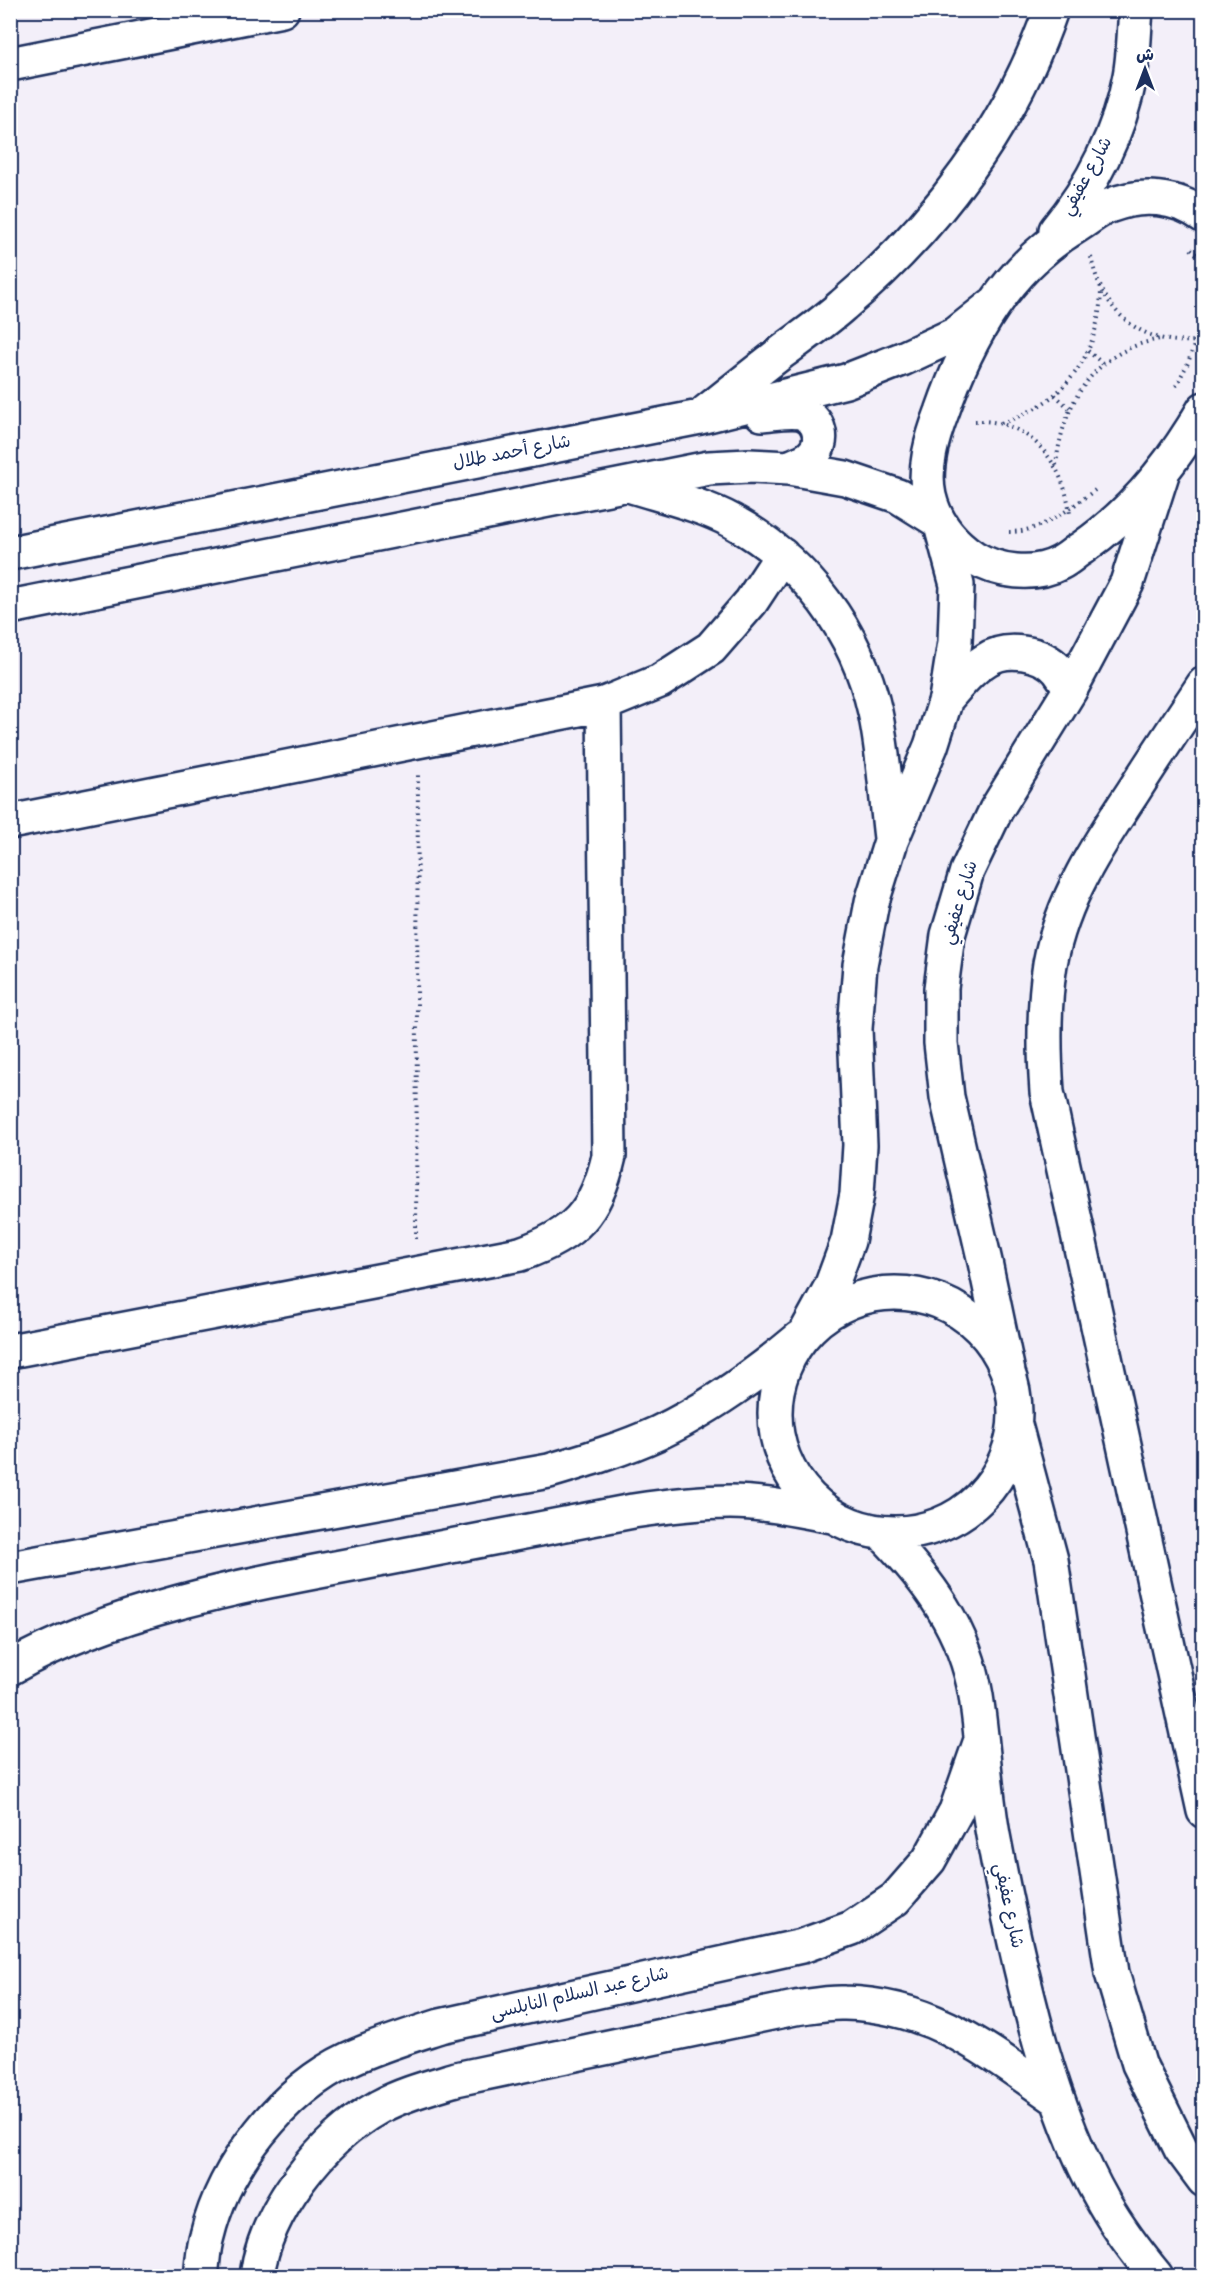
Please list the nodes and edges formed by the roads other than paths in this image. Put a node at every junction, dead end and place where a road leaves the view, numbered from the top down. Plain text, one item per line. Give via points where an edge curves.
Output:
1 (282, 10) edge
2 (1052, 10) edge
3 (1136, 10) edge
4 (181, 20) edge
5 (10, 64) edge
6 (1203, 216) edge
7 (1030, 263) junction
8 (995, 303) junction
9 (700, 417) junction
10 (1198, 424) edge
11 (789, 468) junction
12 (1163, 471) junction
13 (628, 484) junction
14 (940, 524) junction
15 (10, 553) edge
16 (782, 555) junction
17 (10, 607) edge
18 (1203, 684) edge
19 (1071, 690) junction
20 (946, 699) junction
21 (604, 704) junction
22 (10, 822) edge
23 (891, 841) junction
24 (804, 1334) junction
25 (10, 1351) edge
26 (1008, 1372) junction
27 (1015, 1425) junction
28 (832, 1516) junction
29 (882, 1533) junction
30 (10, 1568) edge
31 (10, 1668) edge
32 (981, 1740) junction
33 (1203, 1811) edge
34 (1057, 2099) junction
35 (1203, 2180) edge
36 (1124, 2236) junction
37 (201, 2277) edge
38 (257, 2277) edge
39 (1135, 2277) edge
40 (1156, 2277) edge

1 - 4 street
2 - 9 street via 1004,116 958,185 904,249 843,305
3 - 7 street, شارع عفيفي via 1130,76 1110,143 1077,205
4 - 5 street
6 - 7 street via 1191,207 1164,198 1135,198 1107,206 1066,232
7 - 8 street
8 - 9 street, شارع أحمد طلال via 956,334 846,381
8 - 14 street via 968,346 936,427 927,468 929,495
9 - 11 street via 789,412 808,416 819,431 816,450
9 - 15 street, شارع أحمد طلال
10 - 12 street
11 - 13 street via 709,468
11 - 14 street via 845,478 898,496
12 - 14 street via 1097,537 1059,564 1034,571 1007,570 981,562 959,547
12 - 19 street, شارع عفيفي via 1127,583
13 - 16 street via 730,520
13 - 17 street
14 - 20 street via 957,585 956,642
16 - 21 street via 751,602 711,648 660,681
16 - 23 street via 822,597 842,626 862,668 875,713
18 - 33 street via 1092,854 1075,888 1051,962 1044,1005 1047,1092
19 - 20 street via 1057,669 1036,655 1011,652 987,658
19 - 26 street, شارع عفيفي via 996,810 967,871 948,935 941,988 941,1043 947,1097
20 - 23 street
21 - 22 street
21 - 25 street via 609,1156 603,1184 571,1229 547,1245 520,1254
23 - 24 street via 872,902 860,965 855,1029 860,1145 857,1194 831,1287
24 - 26 street via 829,1312 853,1300 907,1293 958,1311 979,1327 997,1348
24 - 28 street via 784,1363 776,1390 775,1429 790,1475 808,1498
24 - 30 street via 756,1374 658,1433 549,1471
26 - 27 street via 1015,1399
27 - 29 street via 998,1476 960,1515 936,1527
27 - 35 street via 1051,1560 1112,1973 1139,2064 1181,2150
28 - 29 street
28 - 31 street via 732,1502 633,1511 296,1575 191,1599 106,1625
29 - 32 street, شارع عفيفي via 915,1567 942,1606 963,1649 975,1693
32 - 34 street, شارع عفيفي via 1008,1919
32 - 37 street, شارع عبد السلام النابلسى via 956,1812 929,1860 895,1899 852,1928 802,1946 440,2026 347,2060 308,2085 277,2113 245,2151 222,2192 207,2236
34 - 36 street, شارع عفيفي via 1085,2168
34 - 38 street via 939,2022 892,2007 843,2002 795,2008 456,2079 379,2107 314,2161 270,2230
36 - 39 street
36 - 40 street, شارع عفيفي

